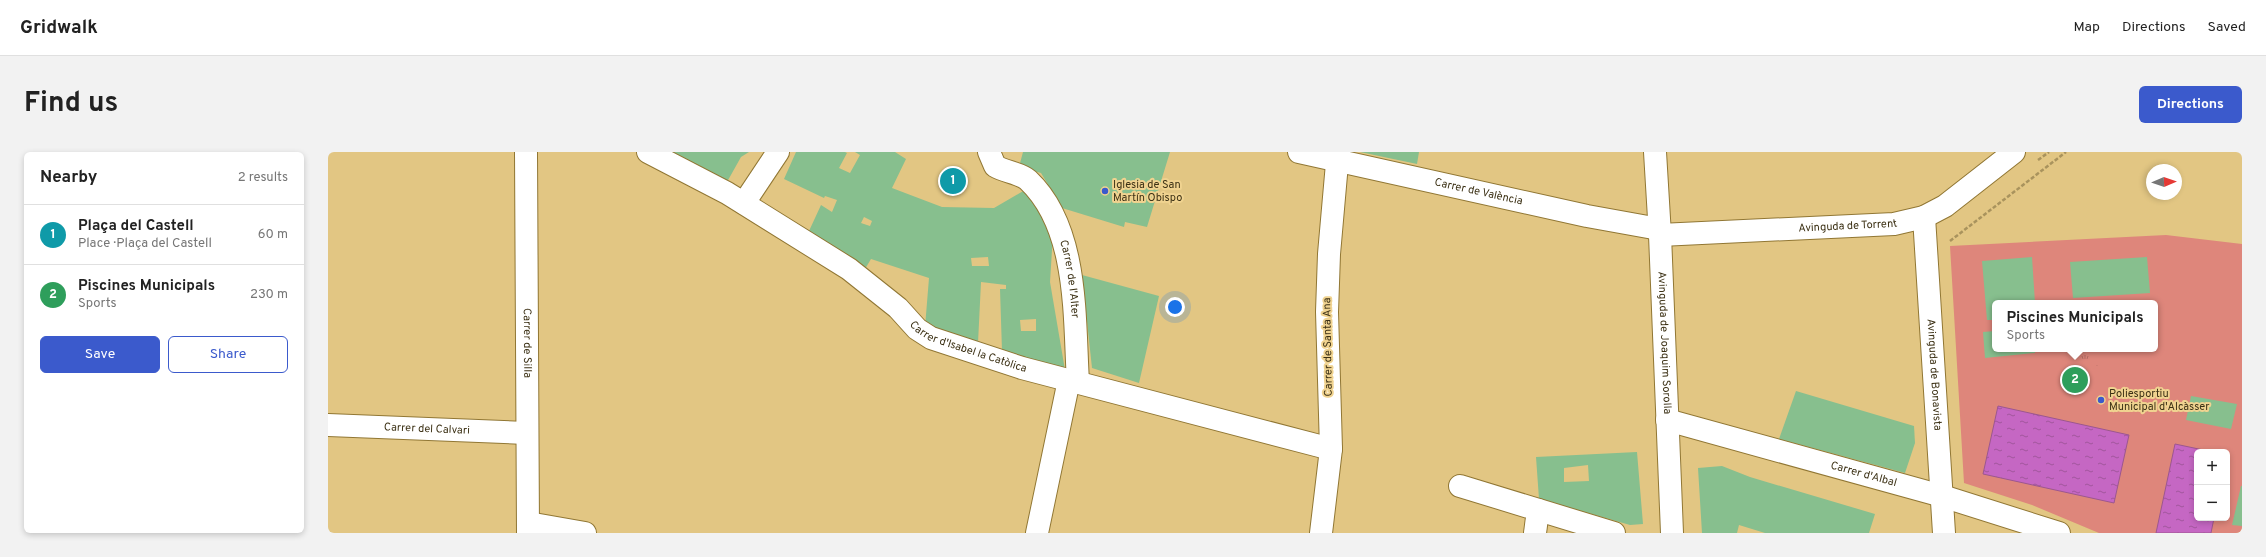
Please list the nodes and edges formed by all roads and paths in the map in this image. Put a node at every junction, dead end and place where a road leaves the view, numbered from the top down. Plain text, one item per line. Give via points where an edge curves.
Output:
1 (526, 152) edge
2 (648, 152) edge
3 (778, 152) edge
4 (989, 152) edge
5 (1299, 152) edge
6 (1655, 152) edge
7 (2014, 152) edge
8 (2066, 152) edge
9 (1337, 156) edge
10 (744, 203) junction
11 (1924, 217) junction
12 (1660, 232) junction
13 (1926, 251) junction
14 (1074, 381) junction
15 (1667, 420) junction
16 (328, 426) edge
17 (526, 433) junction
18 (1331, 449) junction
19 (1460, 486) dead end
20 (1942, 496) junction
21 (1538, 510) junction
22 (528, 528) edge
23 (585, 533) edge
24 (1037, 533) edge
25 (1321, 533) edge
26 (1535, 533) edge
27 (1614, 533) edge
28 (1672, 533) edge
29 (1944, 533) edge
30 (2059, 533) edge

1 - 17 street, Carrer de Silla
2 - 10 street, Carrer d'Isabel la Catòlica
3 - 10 street
4 - 14 street, Carrer de l'Alter via 995,166 1023,177 1032,185 1065,241 1075,323
5 - 9 street, Carrer de València
6 - 12 street, Avinguda de Joaquim Sorolla
7 - 11 street, Avinguda de Torrent via 1945,206
8 - 13 path via 1949,242
9 - 12 street, Carrer de València
9 - 18 street, Carrer de Santa Ana via 1327,312
10 - 14 street, Carrer d'Isabel la Catòlica via 849,269 898,308 917,329 931,338 1022,368
11 - 12 street, Avinguda de Torrent via 1894,224
11 - 13 street, Avinguda de Bonavista
12 - 15 street, Avinguda de Joaquim Sorolla
13 - 20 street, Avinguda de Bonavista
14 - 18 street, Carrer d'Isabel la Catòlica
14 - 24 street, Carrer de l'Alter
15 - 20 street, Carrer d'Albal
15 - 28 street, Avinguda de Joaquim Sorolla
16 - 17 street, Carrer del Calvari
17 - 22 street, Carrer de Silla
18 - 25 street, Carrer de Santa Ana
19 - 21 street
20 - 29 street, Avinguda de Bonavista
20 - 30 street, Carrer d'Albal
21 - 26 street
21 - 27 street
22 - 23 street

